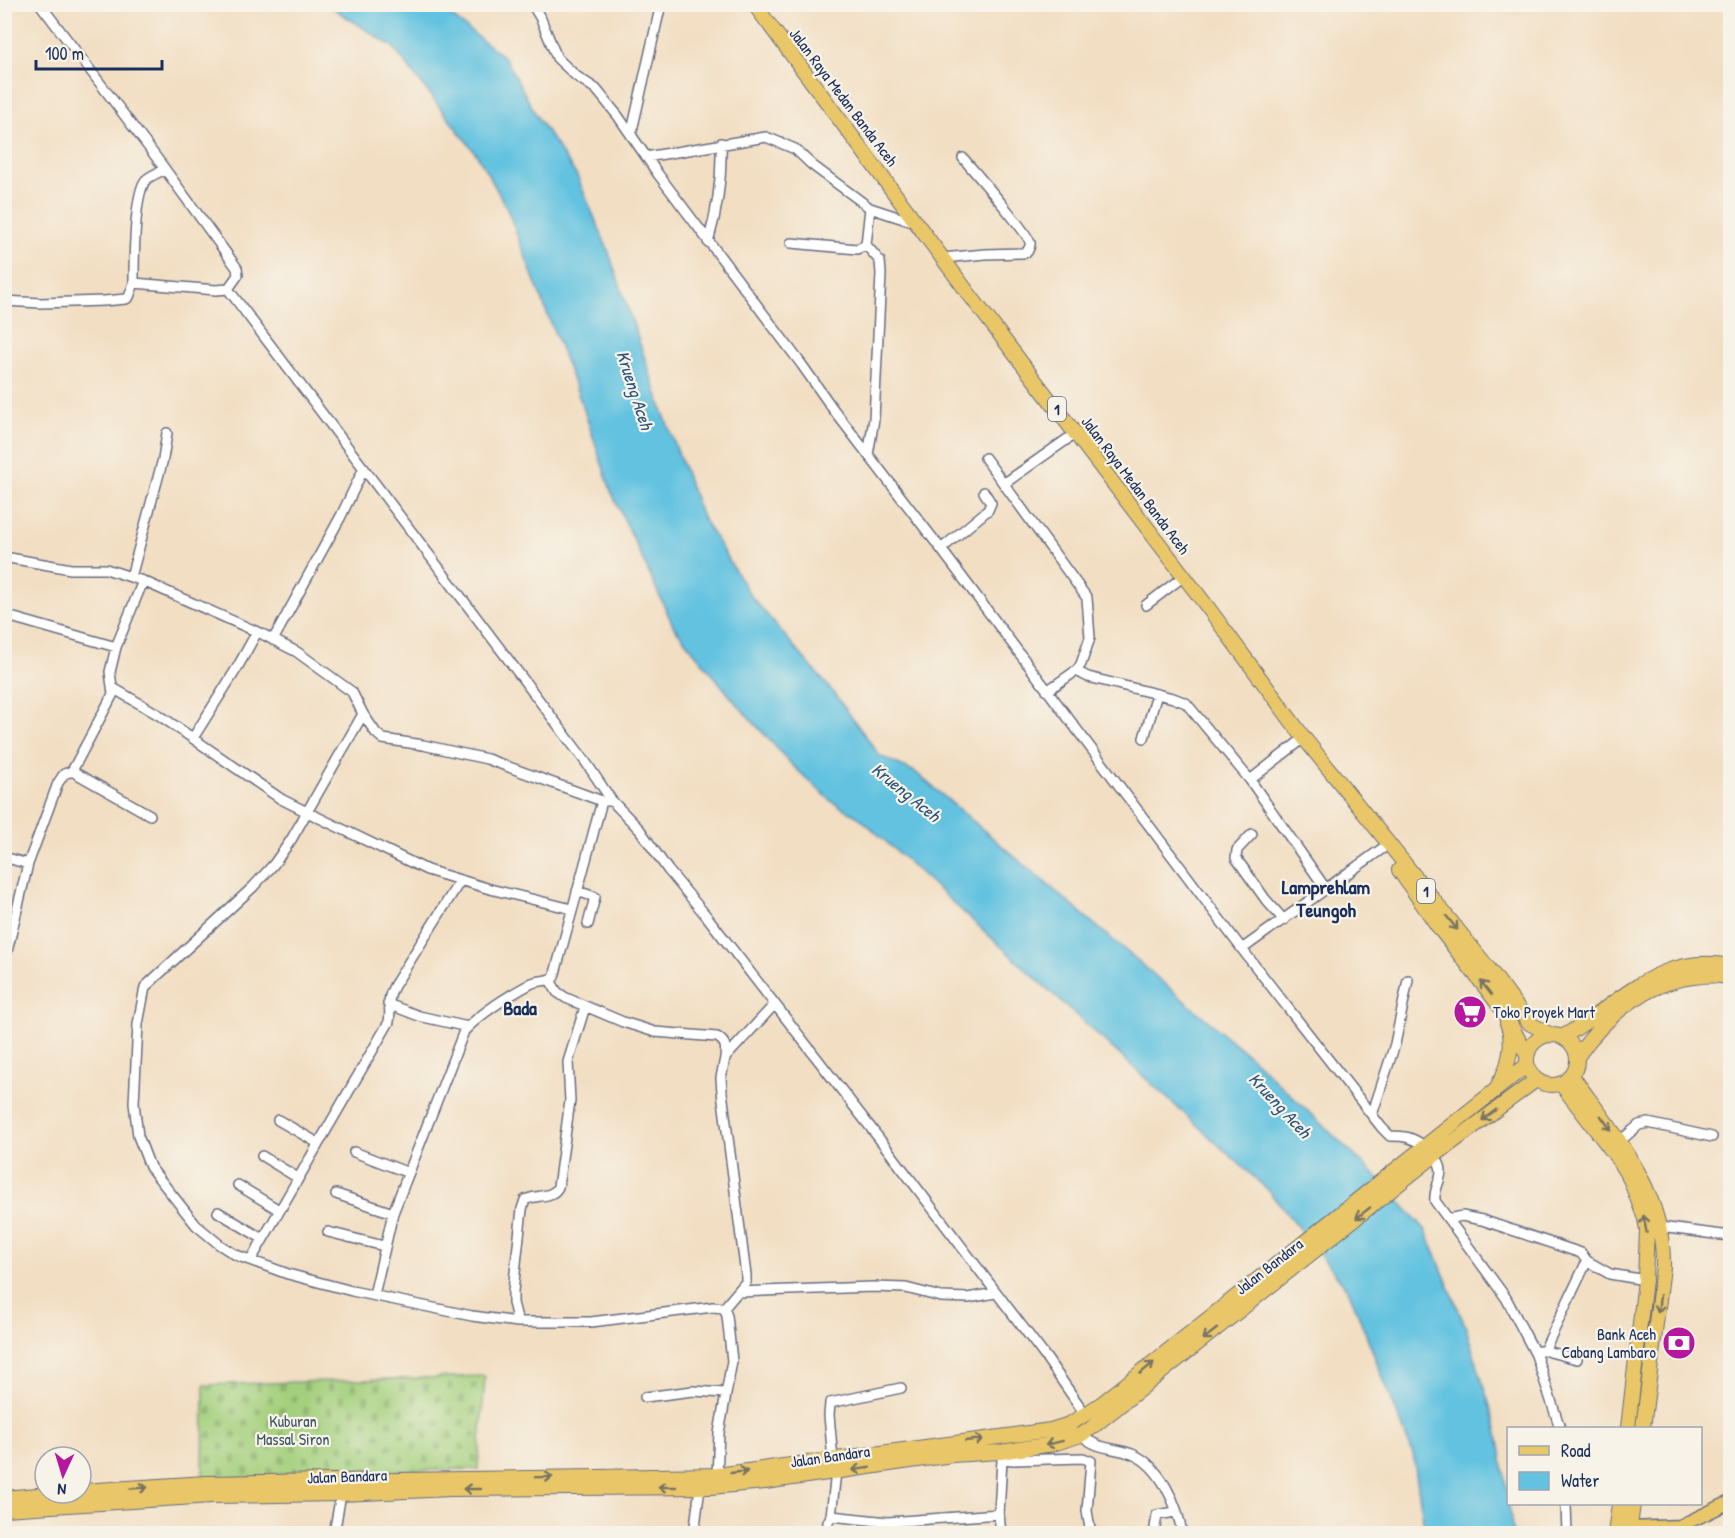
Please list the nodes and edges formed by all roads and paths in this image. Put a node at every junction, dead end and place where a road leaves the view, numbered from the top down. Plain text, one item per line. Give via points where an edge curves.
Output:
1 (40, 4) edge
2 (532, 4) edge
3 (661, 4) edge
4 (754, 4) edge
5 (631, 135) junction
6 (721, 143) junction
7 (646, 157) junction
8 (963, 158) dead end
9 (165, 169) junction
10 (870, 208) junction
11 (918, 223) junction
12 (708, 242) junction
13 (791, 243) dead end
14 (866, 244) junction
15 (944, 258) junction
16 (134, 283) junction
17 (228, 289) junction
18 (4, 302) edge
19 (168, 433) dead end
20 (1076, 434) junction
21 (868, 455) junction
22 (985, 458) dead end
23 (364, 468) junction
24 (1005, 483) junction
25 (984, 492) dead end
26 (940, 549) junction
27 (4, 557) edge
28 (1184, 576) junction
29 (131, 577) junction
30 (143, 581) junction
31 (1146, 604) dead end
32 (4, 615) edge
33 (257, 632) junction
34 (273, 640) junction
35 (116, 647) junction
36 (1077, 670) junction
37 (113, 688) junction
38 (1047, 691) junction
39 (1157, 694) junction
40 (363, 714) junction
41 (193, 738) junction
42 (1144, 738) dead end
43 (1304, 738) junction
44 (72, 771) junction
45 (1250, 780) junction
46 (607, 801) junction
47 (307, 812) junction
48 (1362, 813) junction
49 (150, 815) dead end
50 (1252, 834) dead end
51 (1383, 848) junction
52 (4, 857) edge
53 (28, 864) junction
54 (460, 881) junction
55 (1326, 890) junction
56 (577, 891) junction
57 (572, 909) junction
58 (1284, 920) junction
59 (588, 924) dead end
60 (1242, 949) junction
61 (4, 963) edge
62 (1731, 966) edge
63 (1731, 978) edge
64 (550, 980) junction
65 (1408, 980) dead end
66 (388, 1004) junction
67 (774, 1005) junction
68 (585, 1007) junction
69 (1502, 1010) junction
70 (468, 1027) junction
71 (1557, 1036) junction
72 (1577, 1057) junction
73 (725, 1058) junction
74 (1527, 1060) junction
75 (1536, 1080) junction
76 (1567, 1080) junction
77 (1492, 1094) junction
78 (1372, 1115) junction
79 (278, 1120) dead end
80 (1712, 1137) dead end
81 (1619, 1142) junction
82 (318, 1143) junction
83 (1429, 1151) junction
84 (354, 1152) dead end
85 (262, 1156) dead end
86 (409, 1173) junction
87 (298, 1178) junction
88 (237, 1185) dead end
89 (336, 1194) dead end
90 (279, 1210) junction
91 (218, 1212) dead end
92 (393, 1213) junction
93 (1448, 1219) junction
94 (1660, 1227) junction
95 (328, 1232) dead end
96 (1731, 1236) edge
97 (263, 1239) junction
98 (384, 1246) junction
99 (252, 1260) junction
100 (1587, 1261) junction
101 (1645, 1280) junction
102 (738, 1292) junction
103 (995, 1293) junction
104 (374, 1295) junction
105 (724, 1308) junction
106 (518, 1322) junction
107 (1540, 1353) junction
108 (1577, 1359) dead end
109 (901, 1388) dead end
110 (725, 1393) junction
111 (645, 1397) dead end
112 (1103, 1411) junction
113 (1085, 1414) junction
114 (1560, 1427) edge
115 (1628, 1427) edge
116 (1643, 1427) edge
117 (1081, 1435) junction
118 (1094, 1445) junction
119 (951, 1448) junction
120 (1001, 1455) junction
121 (1089, 1459) junction
122 (835, 1466) junction
123 (717, 1475) junction
124 (700, 1487) junction
125 (93, 1490) edge
126 (341, 1494) junction
127 (33, 1495) edge
128 (4, 1498) edge
129 (1731, 1502) edge
130 (1566, 1505) edge
131 (1619, 1505) edge
132 (1633, 1505) edge
133 (4, 1509) edge
134 (1176, 1512) junction
135 (999, 1514) junction
136 (831, 1516) junction
137 (1630, 1531) edge
138 (334, 1533) edge
139 (694, 1533) edge
140 (827, 1533) edge
141 (1001, 1533) edge
142 (1091, 1533) edge
143 (1154, 1533) edge
144 (1182, 1533) edge
145 (1567, 1533) edge
146 (1615, 1533) edge

1 - 9 street
2 - 5 street via 557,58 596,89
3 - 5 street
4 - 11 highway, Jalan Raya Medan Banda Aceh / 1
5 - 7 street
6 - 7 street
6 - 10 street via 766,137 785,143
6 - 12 street via 716,217
7 - 12 street
8 - 15 street via 1030,246 1023,253
9 - 16 street via 148,178 141,189
9 - 17 street via 237,268 238,275
10 - 11 street
10 - 14 street
11 - 15 highway, Jalan Raya Medan Banda Aceh / 1
12 - 21 street
13 - 14 street via 857,249
14 - 21 street via 880,261 881,274 874,419
15 - 20 highway, Jalan Raya Medan Banda Aceh / 1
16 - 17 street
16 - 18 street via 129,297 116,301
17 - 23 street
19 - 29 street
20 - 24 street
20 - 28 highway, Jalan Raya Medan Banda Aceh / 1
21 - 26 street
22 - 24 street
23 - 34 street
23 - 46 street via 585,761
24 - 36 street via 1087,598 1090,638
25 - 26 street via 991,503 988,510
26 - 38 street
27 - 29 street via 71,569 106,569
28 - 31 street
28 - 43 highway, Jalan Raya Medan Banda Aceh / 1
29 - 30 street
30 - 33 street
30 - 35 street
32 - 35 street
33 - 34 street
33 - 41 street
34 - 40 street via 297,652 352,692
35 - 37 street via 110,672
36 - 38 street
36 - 39 street via 1088,677
37 - 41 street
37 - 44 street via 110,701
38 - 60 street
39 - 42 street
39 - 45 street via 1186,704
40 - 46 street via 383,740 487,759
40 - 47 street
41 - 47 street via 250,780
43 - 45 street
43 - 48 highway, Jalan Raya Medan Banda Aceh / 1
44 - 49 street
44 - 53 street via 58,783
45 - 55 street
46 - 56 street
46 - 67 street via 640,830
47 - 54 street via 427,870
47 - 99 street via 274,864 253,887 149,982 140,1009 134,1103 144,1155 201,1230 220,1245
48 - 51 highway, Jalan Raya Medan Banda Aceh / 1
48 -> 71 highway, Jalan Raya Medan Banda Aceh / 1 via 1529,1023
50 - 58 street via 1237,850 1236,858
51 - 55 street
69 -> 51 highway, Jalan Raya Medan Banda Aceh / 1
52 - 53 street
53 - 61 street
54 - 57 street
54 - 66 street via 388,996
55 - 58 street
56 - 57 street
56 - 59 street via 595,897
57 - 64 street
58 - 60 street
60 - 78 street
62 - 71 highway via 1701,963 1671,969 1640,983 1582,1026
63 - 72 highway via 1708,975 1664,983 1629,1003 1591,1036
64 - 68 street via 557,992
64 - 70 street via 534,982
65 - 78 street via 1395,1044
66 - 70 street
66 - 82 street via 389,1022
67 - 73 street
67 - 103 street
68 - 73 street via 655,1032 717,1037 726,1046
68 - 106 street via 568,1062 570,1101 558,1187 552,1194 525,1200 522,1209 513,1290
69 - 74 highway, Jalan Raya Medan Banda Aceh / 1
69 - 77 highway via 1510,1031 1510,1055 1505,1073
70 - 86 street
71 - 72 highway, 1 via 1572,1045
71 - 74 highway via 1536,1041
72 - 76 highway
73 - 102 street via 722,1092 746,1275
74 - 75 highway, 1
74 - 77 highway, Jalan Bandara
75 - 76 highway via 1545,1084
75 -> 83 highway, Jalan Bandara
76 -> 81 highway
101 -> 76 highway via 1647,1230 1630,1179
77 - 83 highway, Jalan Bandara
78 - 83 street via 1390,1136 1413,1138
79 - 82 street
80 - 81 street via 1648,1123 1639,1125
81 - 94 highway via 1638,1170
82 - 87 street
83 - 93 street via 1439,1162 1442,1174 1435,1201
112 -> 83 highway, Jalan Bandara via 1402,1164
83 -> 112 highway, Jalan Bandara via 1409,1176
84 - 86 street
85 - 87 street
86 - 92 street
87 - 90 street
88 - 90 street
89 - 92 street
90 - 97 street
91 - 97 street
92 - 98 street
93 - 100 street via 1462,1216 1511,1228 1581,1253
93 - 107 street
94 - 96 street
94 -> 116 highway via 1663,1267
95 - 98 street
97 - 99 street
98 - 104 street
99 - 104 street via 288,1274
100 - 101 street via 1610,1274
100 - 107 street
101 - 115 highway
102 - 103 street via 872,1287 906,1288 941,1297
102 - 105 street
103 - 113 street
104 - 106 street
105 - 106 street via 591,1322
105 - 110 street via 732,1361
107 - 108 street
107 - 114 street
109 - 122 street via 830,1403
110 - 111 street via 693,1391
110 - 123 street
112 - 113 highway, Jalan Bandara
112 - 117 highway, Jalan Bandara
119 -> 113 highway, Jalan Bandara via 1051,1430
117 - 118 street
117 -> 120 highway, Jalan Bandara
118 - 121 street
118 - 134 street via 1145,1460 1162,1480
119 - 120 highway, Jalan Bandara
119 - 122 highway, Jalan Bandara
120 - 121 street
120 - 135 street
121 - 142 street via 1092,1465 1087,1512
123 -> 122 highway, Jalan Bandara
122 - 124 highway, Jalan Bandara via 765,1482
122 - 136 street
125 -> 123 highway, Jalan Bandara via 206,1483
124 -> 126 highway, Jalan Bandara
124 - 139 street
126 - 133 highway, Jalan Bandara via 212,1496
126 - 138 street
127 - 128 highway
129 - 137 main road via 1680,1526
130 - 145 street
131 - 146 highway
132 - 137 highway
134 - 143 street via 1157,1515
134 - 144 street
135 - 136 street via 888,1522
135 - 141 street
136 - 140 street

